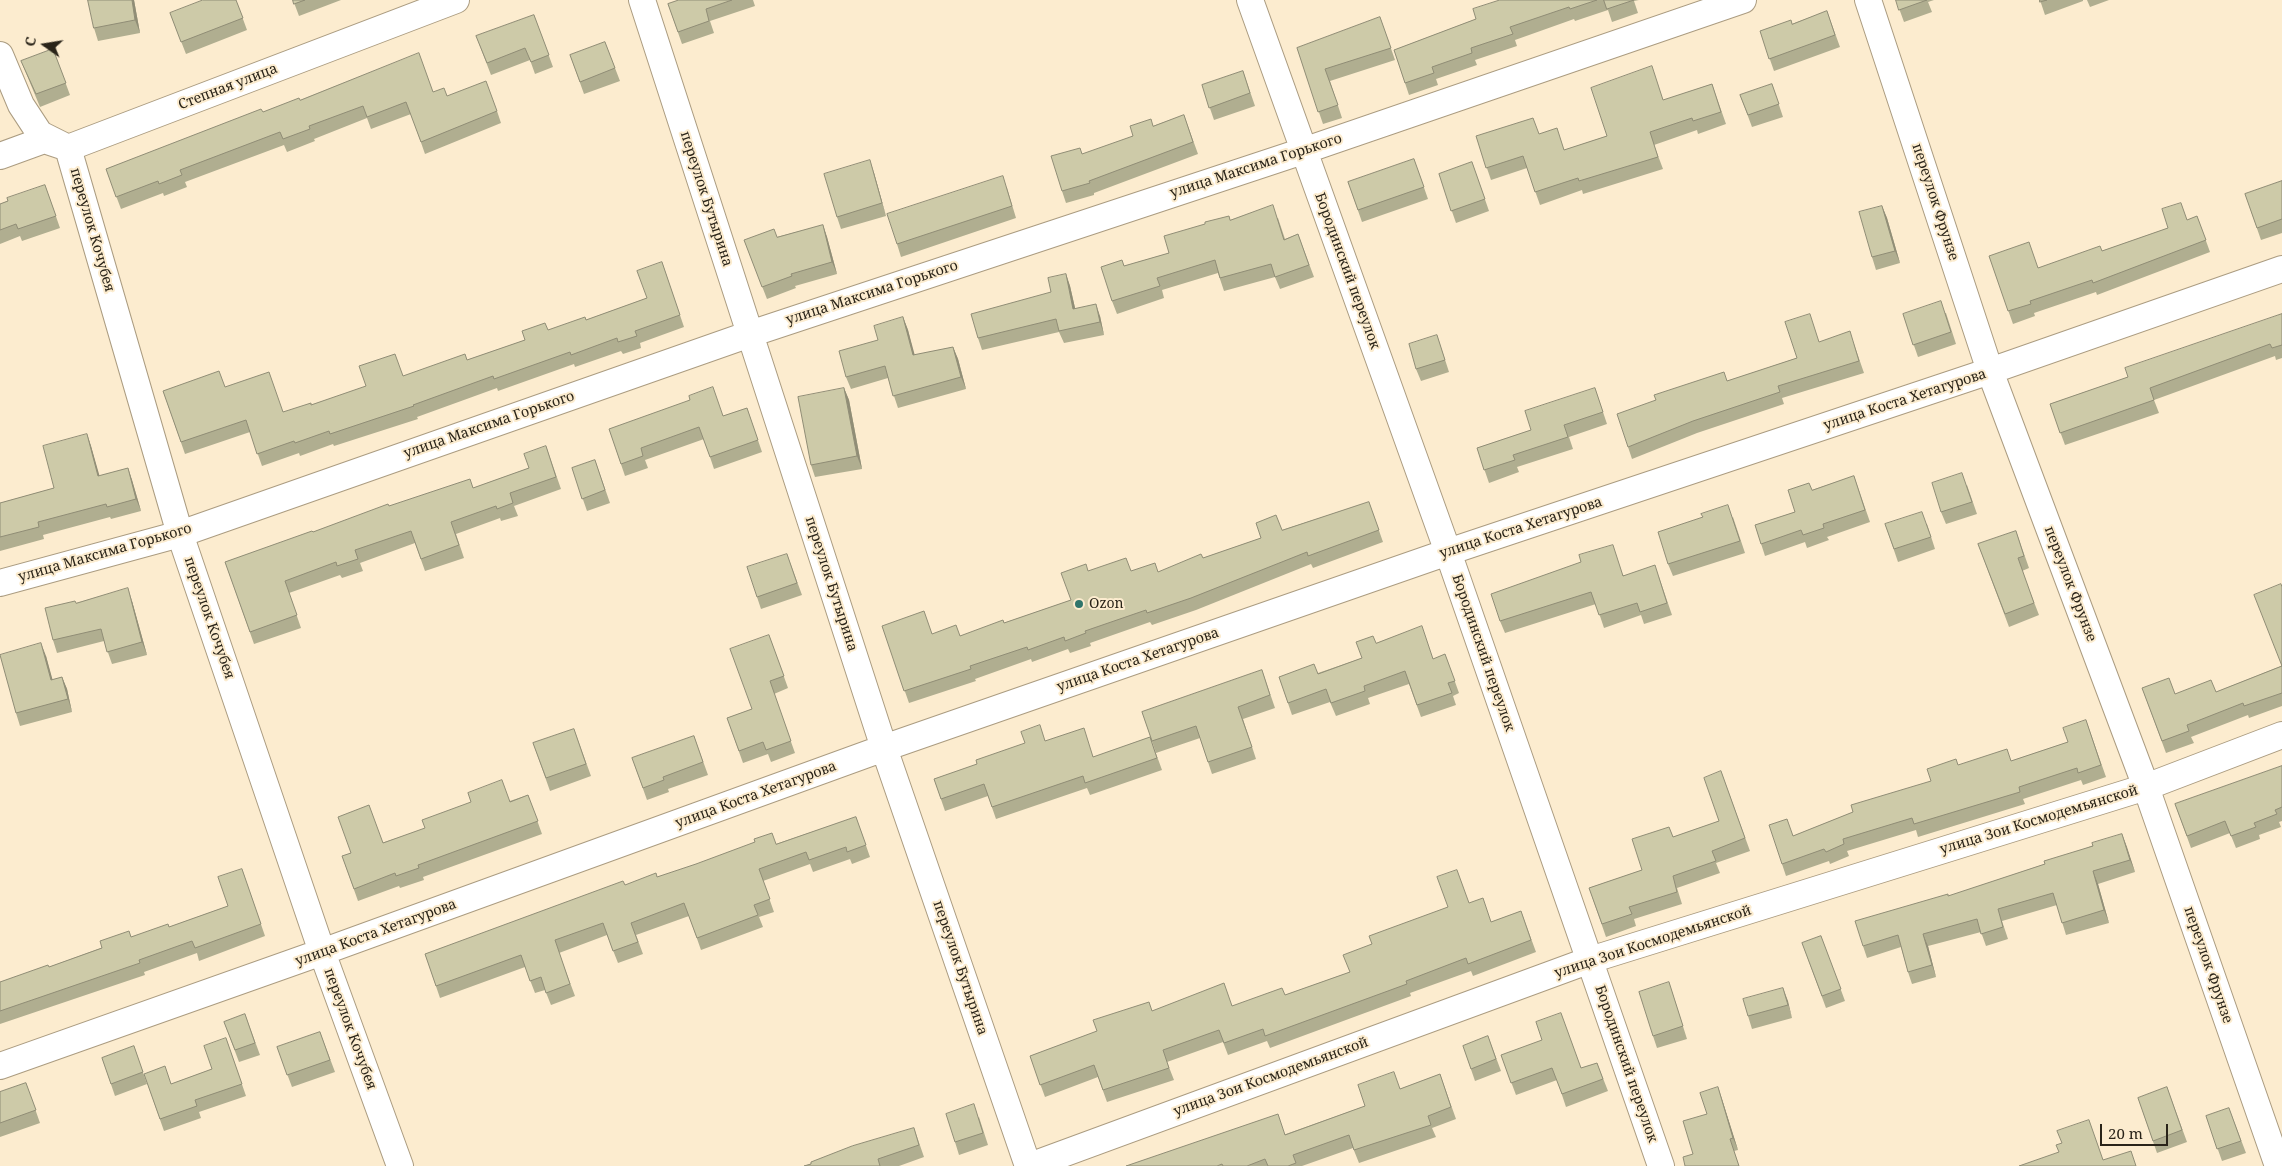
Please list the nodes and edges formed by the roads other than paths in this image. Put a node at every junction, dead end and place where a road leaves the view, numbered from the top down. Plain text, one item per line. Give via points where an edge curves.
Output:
1 (456, 0) edge
2 (642, 0) edge
3 (1250, 0) edge
4 (1743, 0) edge
5 (1868, 0) edge
6 (0, 55) edge
7 (68, 148) junction
8 (1303, 151) junction
9 (0, 156) edge
10 (2282, 270) edge
11 (750, 334) junction
12 (1990, 371) junction
13 (180, 534) junction
14 (1448, 552) junction
15 (0, 583) edge
16 (2282, 735) edge
17 (884, 748) junction
18 (2146, 787) junction
19 (322, 952) junction
20 (1590, 960) junction
21 (0, 1066) edge
22 (400, 1166) edge
23 (1029, 1166) edge
24 (1661, 1166) edge
25 (2278, 1166) edge

1 - 7 street, Степная улица
2 - 11 street, переулок Бутырина
3 - 8 street, Бородинский переулок
4 - 8 street, улица Максима Горького
5 - 12 street, переулок Фрунзе
6 - 7 street via 21,105 40,134
7 - 9 street via 44,140
7 - 13 street, переулок Кочубея
8 - 11 street, улица Максима Горького
8 - 14 street, Бородинский переулок
10 - 12 street, улица Коста Хетагурова
11 - 13 street, улица Максима Горького
11 - 17 street, переулок Бутырина
12 - 14 street, улица Коста Хетагурова
12 - 18 street, переулок Фрунзе
13 - 15 street, улица Максима Горького
13 - 19 street, переулок Кочубея
14 - 17 street, улица Коста Хетагурова
14 - 20 street, Бородинский переулок
16 - 18 street, улица Зои Космодемьянской
17 - 19 street, улица Коста Хетагурова
17 - 23 street, переулок Бутырина
18 - 20 street, улица Зои Космодемьянской
18 - 25 street, переулок Фрунзе
19 - 21 street, улица Коста Хетагурова
19 - 22 street, переулок Кочубея
20 - 23 street, улица Зои Космодемьянской
20 - 24 street, Бородинский переулок

